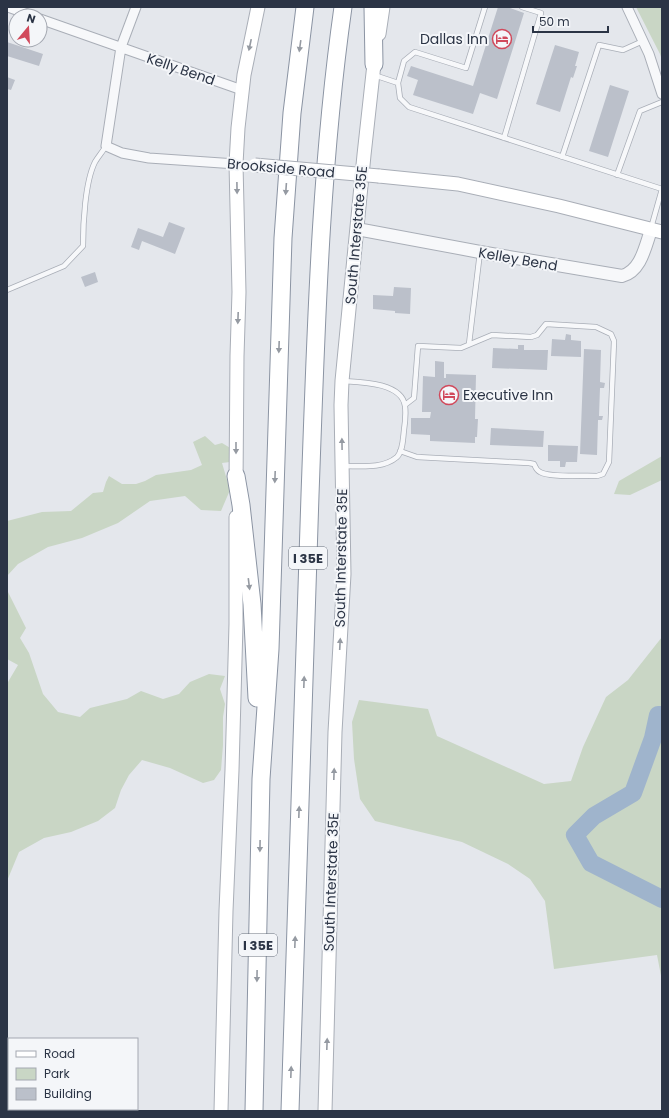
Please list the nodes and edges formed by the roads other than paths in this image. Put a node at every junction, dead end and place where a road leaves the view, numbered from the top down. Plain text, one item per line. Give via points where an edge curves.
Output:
1 (136, 7) edge
2 (258, 7) edge
3 (305, 7) edge
4 (343, 7) edge
5 (373, 7) edge
6 (383, 7) edge
7 (485, 7) edge
8 (522, 7) edge
9 (628, 7) edge
10 (48, 21) edge
11 (643, 41) junction
12 (120, 47) junction
13 (373, 70) junction
14 (398, 83) junction
15 (242, 90) junction
16 (662, 94) edge
17 (662, 102) edge
18 (504, 138) junction
19 (106, 146) junction
20 (562, 157) junction
21 (236, 164) junction
22 (617, 175) junction
23 (662, 188) edge
24 (357, 229) junction
25 (656, 231) edge
26 (480, 252) junction
27 (7, 290) edge
28 (469, 344) junction
29 (342, 381) junction
30 (405, 405) junction
31 (400, 451) junction
32 (342, 466) junction
33 (236, 476) junction
34 (261, 779) junction
35 (221, 1111) edge
36 (254, 1111) edge
37 (290, 1111) edge
38 (325, 1111) edge

1 - 12 street
2 -> 15 main road
3 -> 34 highway, I 35E via 292,112 283,238 270,649
37 -> 4 highway, I 35E via 316,321 329,129
5 - 13 highway
6 - 13 main road, South Interstate 35E
7 - 14 lane via 466,68 415,52 404,61
8 - 18 lane via 541,13
9 - 11 street
10 - 12 street
11 - 16 street
11 - 20 lane via 623,50 599,45
12 - 15 street, Kelly Bend
12 - 19 street
13 - 14 lane
13 - 24 main road, South Interstate 35E
14 - 18 lane via 400,98 409,107
15 - 21 main road
17 - 22 lane via 640,111
18 - 20 lane
19 - 21 street, Brookside Road via 122,153 149,158
19 - 27 lane via 95,162 89,182 83,220 83,246 64,266
20 - 22 lane
21 - 25 main road, Brookside Road, bridge via 458,184 560,206
21 -> 33 main road via 239,292
22 - 23 lane
23 - 25 lane
24 - 26 street, Kelley Bend
24 - 29 main road, South Interstate 35E
25 - 26 street, Kelley Bend via 636,268 622,276
26 - 28 lane
28 - 30 lane via 461,348 418,346 414,398
28 - 31 lane via 492,335 531,337 537,335 546,324 596,327 611,334 614,351 607,469 598,476 550,475 541,473 534,464 529,463 417,458
29 - 30 lane via 375,383 388,387 398,393
32 -> 29 main road, South Interstate 35E
30 - 31 lane
31 - 32 lane via 398,456 386,463
38 -> 32 main road, South Interstate 35E via 335,732 344,574
33 -> 34 highway via 252,604
33 - 35 main road via 236,624
34 -> 36 highway, I 35E

